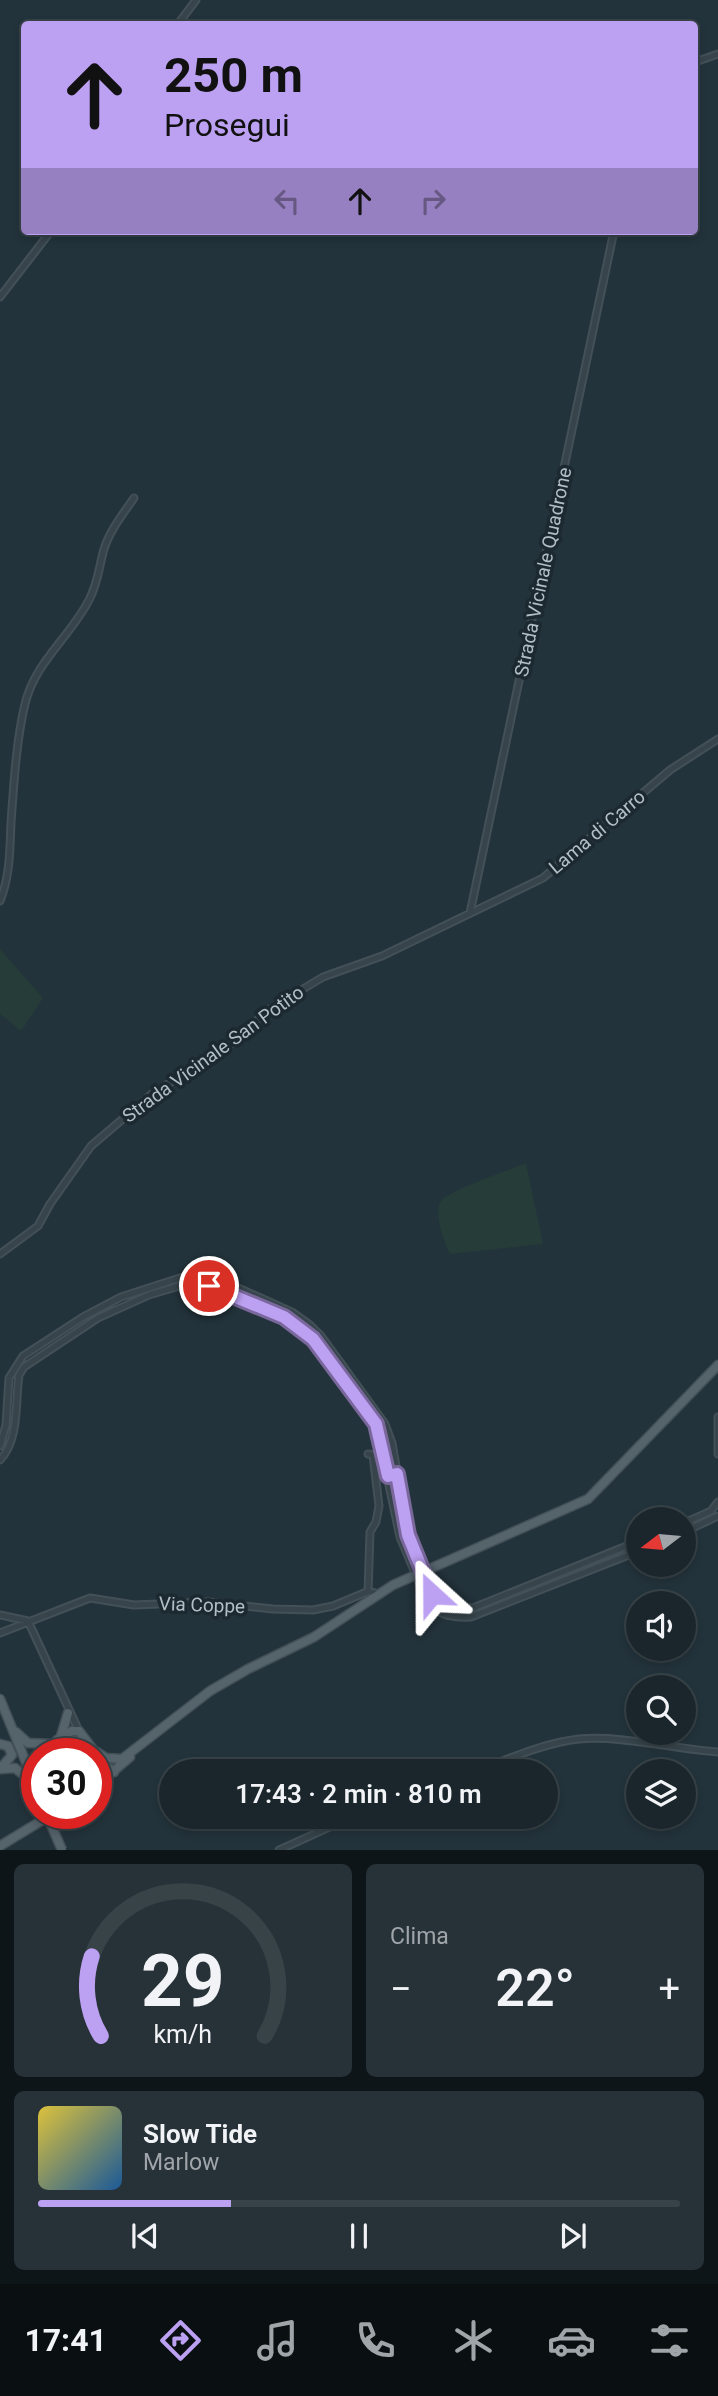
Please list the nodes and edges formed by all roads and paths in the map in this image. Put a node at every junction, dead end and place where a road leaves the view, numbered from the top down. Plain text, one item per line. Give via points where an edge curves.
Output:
1 (196, 0) edge
2 (180, 21) edge
3 (718, 54) edge
4 (698, 61) edge
5 (48, 235) edge
6 (613, 235) edge
7 (0, 297) edge
8 (134, 498) dead end
9 (718, 739) edge
10 (0, 901) edge
11 (470, 914) junction
12 (0, 1254) edge
13 (223, 1281) junction
14 (219, 1289) junction
15 (121, 1297) junction
16 (125, 1306) junction
17 (44, 1342) junction
18 (48, 1350) junction
19 (718, 1365) edge
20 (350, 1375) junction
21 (344, 1380) junction
22 (718, 1417) edge
23 (6, 1425) junction
24 (14, 1427) junction
25 (0, 1447) edge
26 (368, 1454) dead end
27 (718, 1454) edge
28 (0, 1460) edge
29 (397, 1474) junction
30 (388, 1476) junction
31 (718, 1503) edge
32 (718, 1516) edge
33 (696, 1518) edge
34 (696, 1526) edge
35 (626, 1546) edge
36 (626, 1555) edge
37 (419, 1573) junction
38 (552, 1576) junction
39 (555, 1584) junction
40 (368, 1592) junction
41 (378, 1594) junction
42 (446, 1607) junction
43 (0, 1615) edge
44 (443, 1615) junction
45 (28, 1620) junction
46 (0, 1633) edge
47 (0, 1699) edge
48 (68, 1713) junction
49 (7, 1717) junction
50 (79, 1731) junction
51 (21, 1738) edge
52 (59, 1738) edge
53 (64, 1738) edge
54 (84, 1738) edge
55 (148, 1740) junction
56 (0, 1744) edge
57 (21, 1751) edge
58 (718, 1752) edge
59 (112, 1758) edge
60 (508, 1759) edge
61 (0, 1769) edge
62 (112, 1770) edge
63 (21, 1771) edge
64 (114, 1772) joint
65 (28, 1829) edge
66 (53, 1829) edge
67 (325, 1829) edge
68 (0, 1846) edge
69 (62, 1850) edge
70 (279, 1850) edge

1 - 2 street
3 - 4 street
5 - 7 street
6 - 11 street, Strada Vicinale Quadrone
8 - 10 street via 109,536 88,604 29,688
9 - 11 street, Lama di Carro via 670,770 543,878
11 - 12 street, Strada Vicinale San Potito via 382,956 323,977 268,1010 233,1043 152,1094 91,1146 38,1226
13 - 14 street
13 - 15 street via 186,1276
13 - 20 street via 301,1318
14 - 16 street via 186,1284
14 - 21 street via 291,1321 313,1339
15 - 16 street
15 - 17 street
16 - 18 street
17 - 18 street
17 - 23 street via 13,1367
18 - 24 street via 19,1375
19 - 37 main road via 588,1499
20 - 21 street
20 - 29 street via 385,1424
21 - 30 street via 376,1424
22 - 27 street
23 - 24 street
23 - 25 street
24 - 28 street via 9,1448
26 - 40 street via 373,1455 379,1497 370,1532
29 - 30 street
29 - 37 street
30 - 37 street via 400,1537
31 - 33 street
32 - 34 street
35 - 38 street
36 - 39 street
37 - 41 main road
37 - 42 street via 437,1602
37 - 44 street via 428,1604
38 - 39 street
38 - 42 street via 473,1608
39 - 44 street via 471,1618
40 - 41 street
40 - 45 street, Via Coppe via 313,1610 208,1602 134,1605 90,1598 53,1615
41 - 55 main road via 314,1637 210,1692
42 - 44 street
43 - 45 street
45 - 46 street, Via Coppe
45 - 48 street
47 - 49 main road
48 - 50 street
48 - 52 main road
49 - 51 main road
49 - 57 main road
50 - 53 main road
50 - 54 main road
55 - 59 main road via 122,1759
55 - 64 main road
56 - 61 main road via 8,1746 12,1755
58 - 60 street via 611,1739 577,1740
61 - 63 main road
62 - 64 main road
65 - 68 main road
66 - 69 main road, bridge
67 - 70 street

